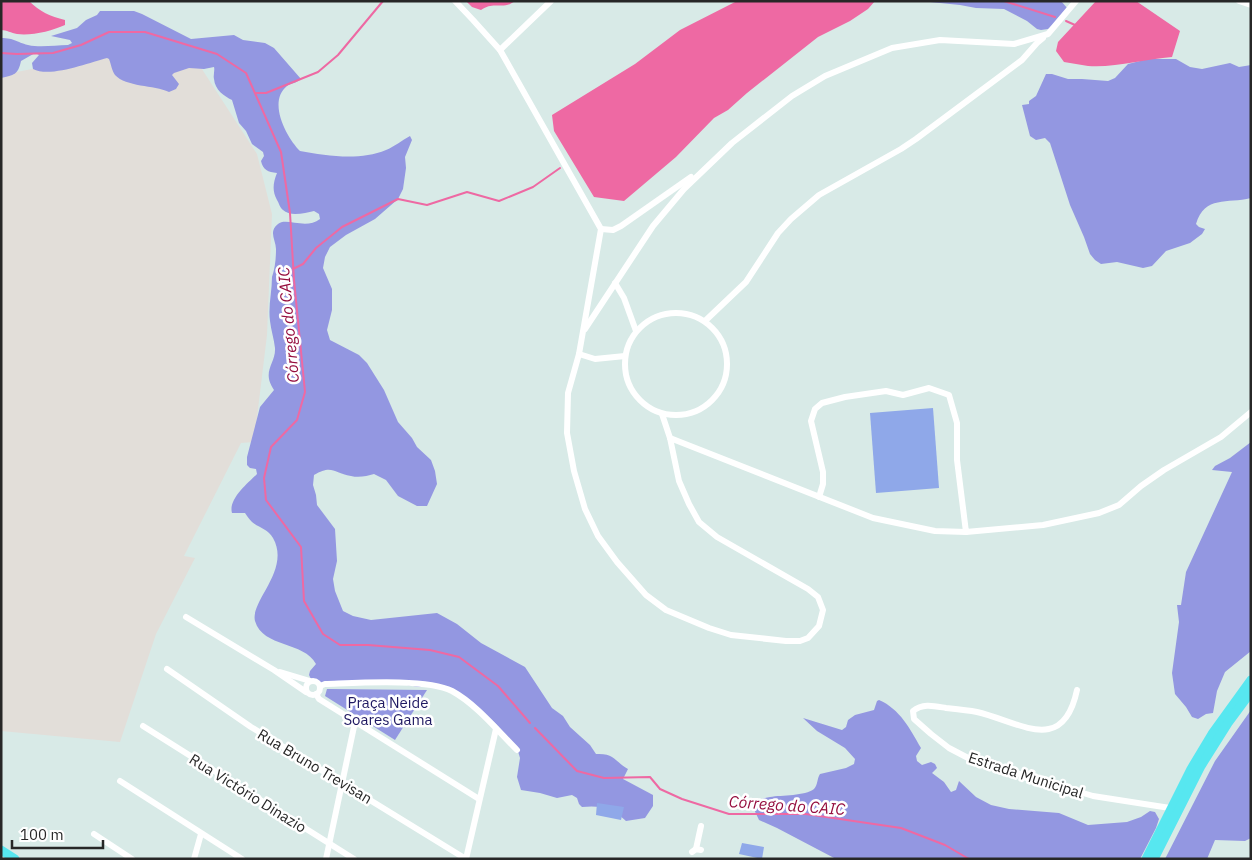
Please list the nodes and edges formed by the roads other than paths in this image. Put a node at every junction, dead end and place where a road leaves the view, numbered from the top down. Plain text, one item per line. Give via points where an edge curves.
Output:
1 (455, 1) edge
2 (550, 1) edge
3 (1076, 1) edge
4 (1239, 1) edge
5 (1251, 6) edge
6 (1048, 34) junction
7 (1025, 41) junction
8 (500, 50) junction
9 (1029, 51) junction
10 (706, 166) junction
11 (601, 229) junction
12 (616, 283) junction
13 (705, 321) junction
14 (636, 331) junction
15 (582, 332) junction
16 (579, 354) junction
17 (625, 356) junction
18 (1251, 412) edge
19 (662, 414) junction
20 (670, 438) junction
21 (819, 497) junction
22 (966, 532) junction
23 (186, 617) dead end
24 (167, 669) dead end
25 (274, 670) junction
26 (310, 680) junction
27 (1251, 680) edge
28 (320, 686) junction
29 (1078, 690) dead end
30 (306, 692) junction
31 (1251, 692) edge
32 (316, 694) junction
33 (355, 722) junction
34 (143, 726) dead end
35 (496, 729) junction
36 (517, 750) dead end
37 (120, 780) dead end
38 (342, 782) junction
39 (479, 799) junction
40 (1170, 808) junction
41 (701, 826) dead end
42 (94, 834) dead end
43 (201, 834) junction
44 (329, 844) junction
45 (1, 850) edge
46 (696, 850) dead end
47 (15, 859) edge
48 (132, 859) edge
49 (194, 859) edge
50 (242, 859) edge
51 (326, 859) edge
52 (354, 859) edge
53 (466, 859) edge
54 (1146, 859) edge
55 (1154, 859) edge

1 - 8 street
2 - 8 street
3 - 6 street
4 - 5 street
6 - 7 street
6 - 9 street
7 - 9 street
7 - 10 street via 1014,44 940,40 892,48 825,76 792,96
8 - 11 street
9 - 13 street via 1022,60 916,139 819,195 783,226 746,282
10 - 11 street via 621,226 613,230
10 - 12 street via 653,226
11 - 15 street
12 - 14 street
12 - 15 street
13 - 14 street via 691,314 661,314
13 - 19 street via 717,332 724,346 728,362 726,378 708,405 678,416
14 - 17 street
15 - 16 street
16 - 17 street via 595,359
16 - 20 street via 568,393 567,433 585,509 598,536 617,562 646,595 666,610 709,628 771,641 808,638 819,626 823,610 818,597 808,588 717,537 699,522 679,481
17 - 19 street via 624,371 629,386 648,408
18 - 22 street via 1221,437 1164,470 1119,505 1099,513 1043,525
19 - 20 street
20 - 21 street
21 - 22 street via 873,518 935,531
21 - 22 street via 823,472 811,421 815,409 822,403 845,397 886,392 903,395 929,388 949,395 957,423 957,460
23 - 25 street
24 - 38 street, Rua Bruno Trevisan via 251,727
25 - 26 street
25 - 30 street
26 - 28 street via 317,681
26 - 30 street via 305,687
27 - 40 main road via 1212,734
28 - 32 street
28 - 35 street via 379,683 438,686 468,702
29 - 40 street, Estrada Municipal via 1074,707 1064,721 1053,728 1032,730 977,712 929,705 919,706 913,711 914,719 948,748 970,759 1092,796
30 - 32 street
31 - 55 main road via 1201,766
32 - 33 street
33 - 38 street
33 - 39 street
34 - 44 street, Rua Victório Dinazio
35 - 36 street
35 - 39 street
37 - 43 street
38 - 44 street
38 - 53 street, Rua Bruno Trevisan
39 - 53 street
40 - 54 main road
41 - 46 street
42 - 48 street
43 - 49 street
43 - 50 street
44 - 51 street
44 - 52 street, Rua Victório Dinazio
45 - 47 main road

